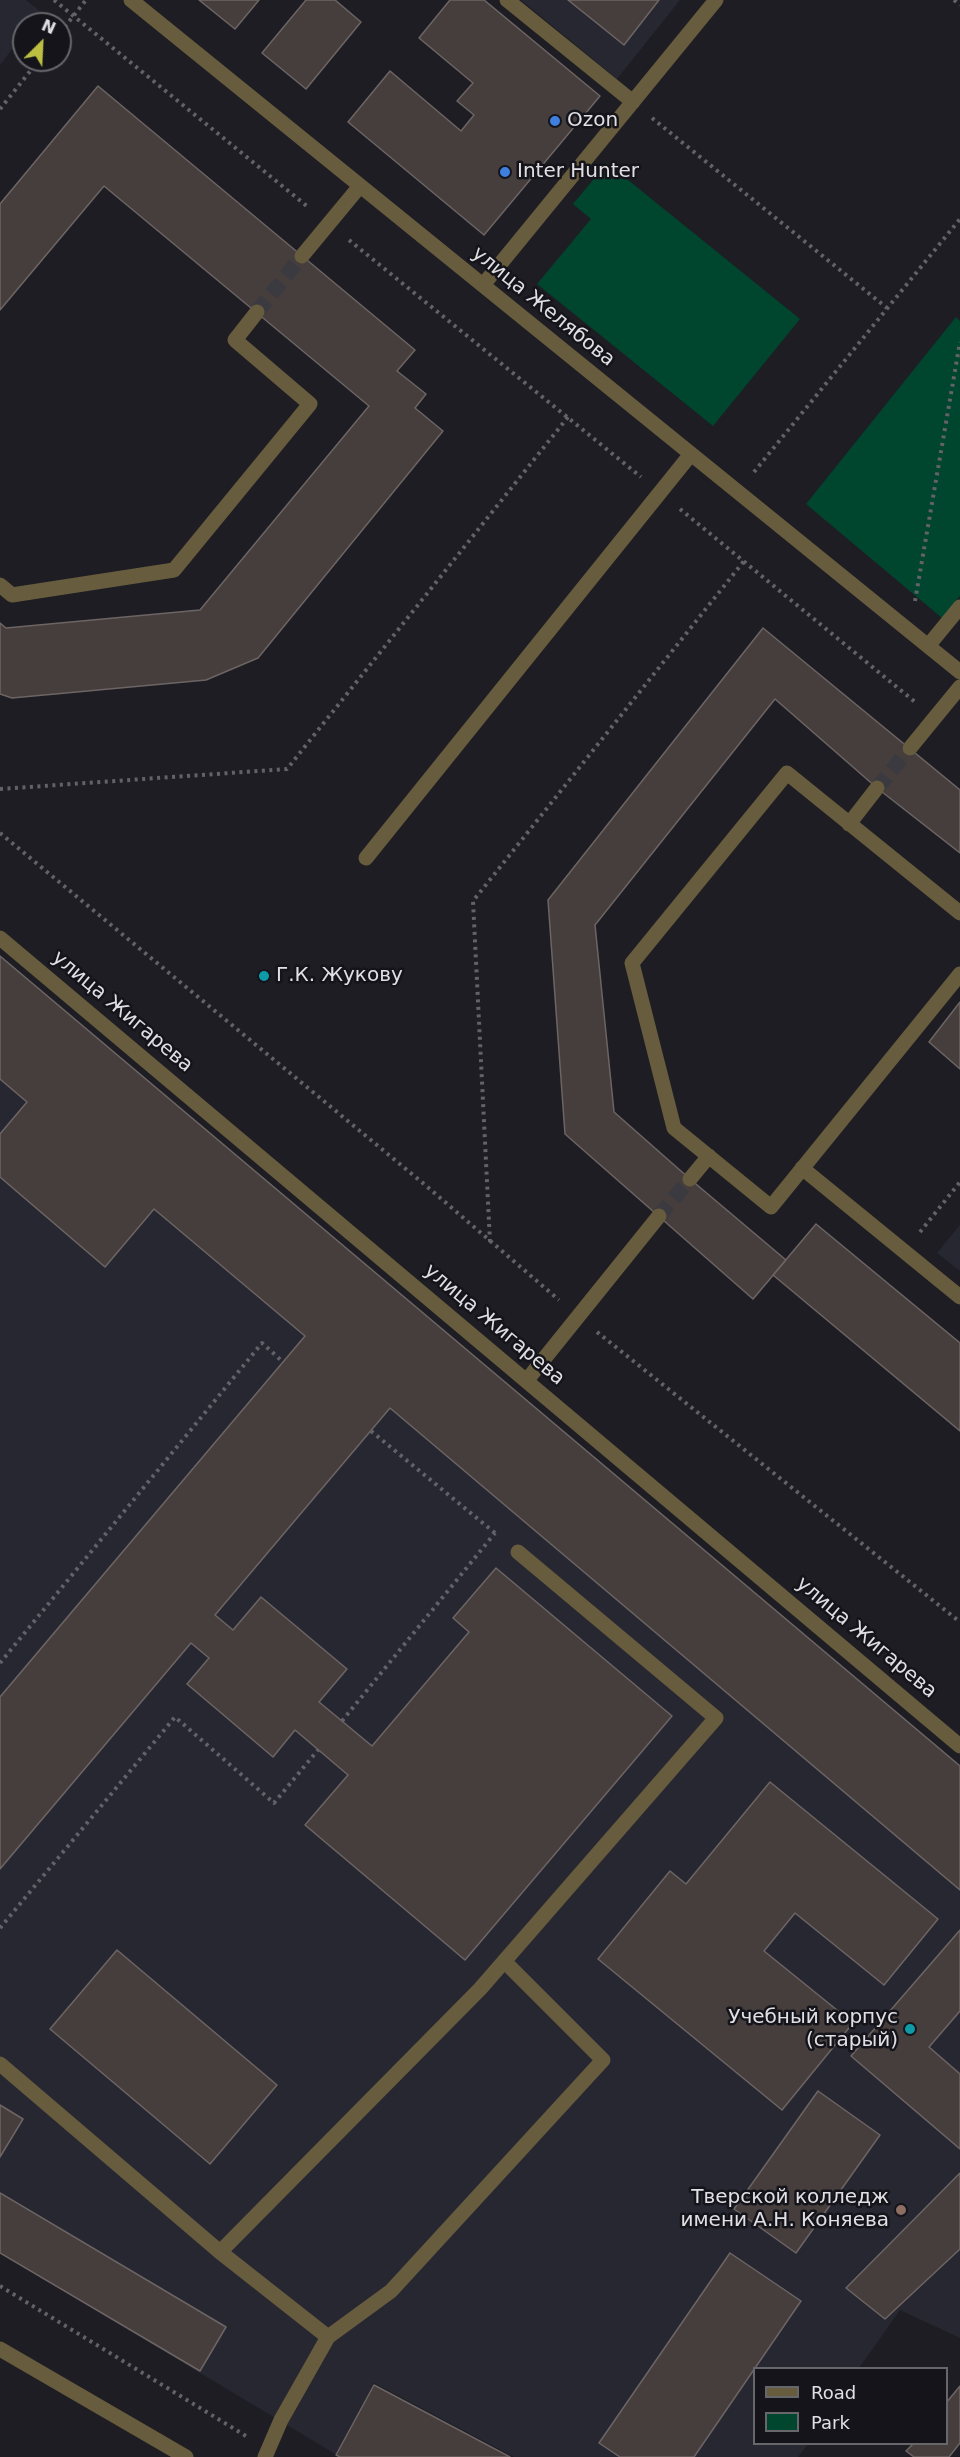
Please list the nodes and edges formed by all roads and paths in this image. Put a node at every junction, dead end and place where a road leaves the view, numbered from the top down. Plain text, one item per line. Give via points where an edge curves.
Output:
1 (54, 0) edge
2 (86, 0) edge
3 (131, 0) edge
4 (507, 0) edge
5 (716, 0) edge
6 (954, 0) edge
7 (960, 5) edge
8 (74, 16) junction
9 (72, 18) edge
10 (29, 72) edge
11 (633, 102) junction
12 (0, 109) edge
13 (360, 186) junction
14 (960, 219) edge
15 (329, 224) junction
16 (302, 256) tunnel mouth
17 (483, 285) junction
18 (887, 308) junction
19 (257, 312) tunnel mouth
20 (960, 342) edge
21 (568, 417) junction
22 (691, 454) junction
23 (616, 457) dead end
24 (751, 475) dead end
25 (703, 528) dead end
26 (744, 561) junction
27 (0, 585) edge
28 (960, 607) edge
29 (911, 633) junction
30 (928, 646) junction
31 (960, 672) edge
32 (960, 687) edge
33 (934, 718) junction
34 (910, 748) tunnel mouth
35 (877, 788) tunnel mouth
36 (0, 789) edge
37 (849, 824) junction
38 (0, 833) edge
39 (366, 858) dead end
40 (960, 913) edge
41 (0, 938) edge
42 (960, 974) edge
43 (708, 1156) junction
44 (802, 1168) junction
45 (690, 1179) tunnel mouth
46 (960, 1182) edge
47 (659, 1216) tunnel mouth
48 (490, 1243) junction
49 (904, 1252) junction
50 (960, 1297) edge
51 (578, 1316) junction
52 (283, 1362) dead end
53 (527, 1380) junction
54 (371, 1431) dead end
55 (495, 1533) junction
56 (518, 1552) joint
57 (960, 1622) edge
58 (0, 1663) edge
59 (342, 1721) dead end
60 (960, 1746) edge
61 (318, 1750) dead end
62 (0, 1928) edge
63 (504, 1961) junction
64 (0, 2064) edge
65 (220, 2252) junction
66 (0, 2286) edge
67 (328, 2337) junction
68 (0, 2349) edge
69 (266, 2453) edge
70 (186, 2457) edge

1 - 8 path
2 - 8 path
3 - 13 street, улица Желябова
4 - 11 street
5 - 11 street
6 - 7 path
8 - 9 path
8 - 15 path
10 - 12 path
11 - 17 street
11 - 18 path
13 - 15 street
13 - 17 street, улица Желябова
14 - 18 path
15 - 16 street
15 - 21 path
17 - 22 street, улица Желябова
18 - 24 path
19 - 27 street via 235,340 310,404 174,570 12,595
20 - 29 path
21 - 23 path
21 - 36 path via 287,769
22 - 29 street, улица Желябова
22 - 39 street
25 - 26 path
26 - 33 path
26 - 48 path via 473,901
28 - 30 street
29 - 30 street, улица Желябова
30 - 31 street, улица Желябова
32 - 33 street
33 - 34 street
35 - 37 street
37 - 40 street
37 - 43 street via 787,773 632,963 674,1128
38 - 48 path
41 - 53 street, улица Жигарева
42 - 44 street
43 - 44 street via 771,1207
43 - 45 street
44 - 49 street
46 - 49 path
47 - 51 street
48 - 51 path
49 - 50 street
51 - 53 street
51 - 57 path
52 - 58 path via 262,1342
53 - 60 street, улица Жигарева
54 - 55 path
55 - 56 path
55 - 59 path
56 - 63 street via 716,1718
61 - 62 path via 274,1803 175,1717
63 - 65 street
63 - 67 street via 603,2060 391,2291
64 - 65 street
65 - 67 street
66 - 69 path
67 - 69 street
68 - 70 street

